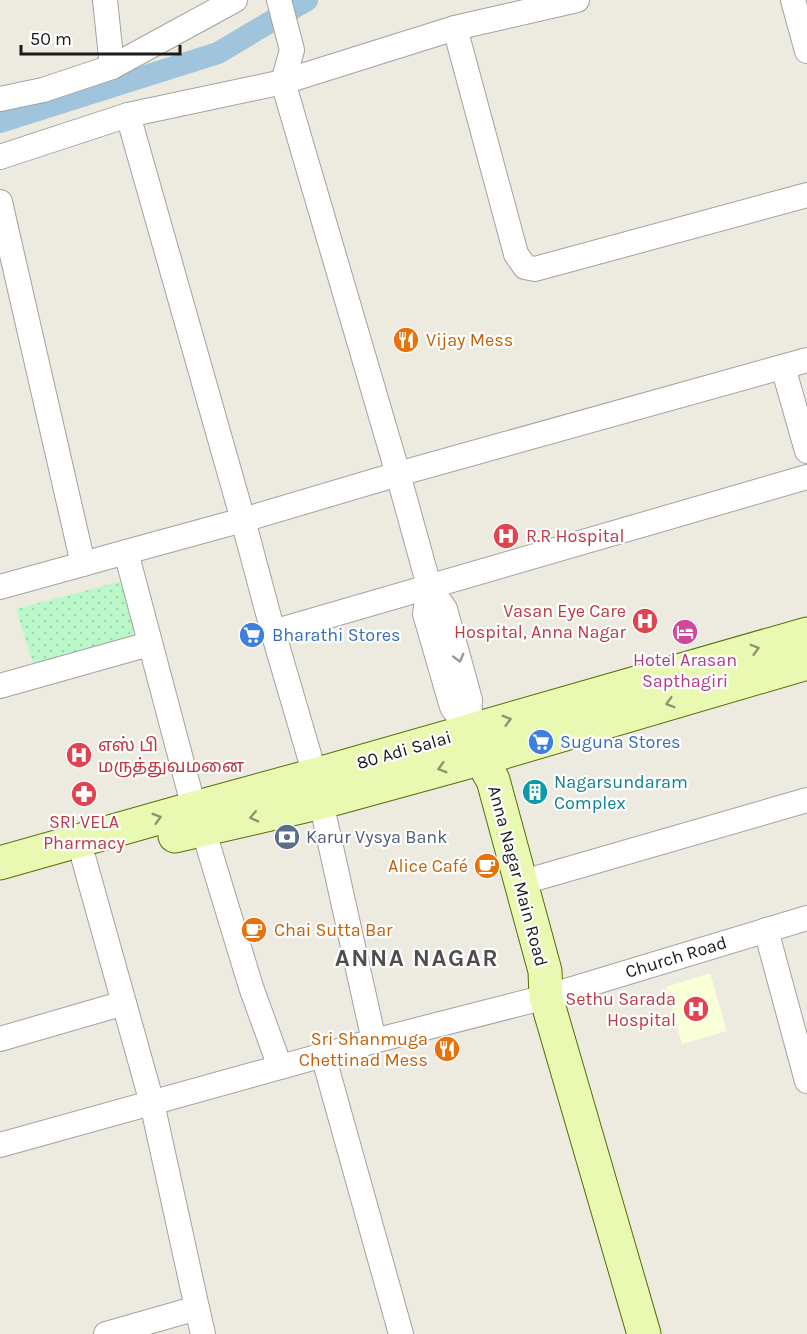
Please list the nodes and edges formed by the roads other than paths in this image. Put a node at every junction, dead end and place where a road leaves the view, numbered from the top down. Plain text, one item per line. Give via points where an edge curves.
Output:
1 (105, 0) edge
2 (235, 0) edge
3 (279, 0) edge
4 (577, 0) edge
5 (793, 0) edge
6 (455, 28) junction
7 (807, 51) edge
8 (112, 67) junction
9 (283, 82) junction
10 (0, 99) edge
11 (128, 115) junction
12 (0, 157) edge
13 (807, 195) edge
14 (0, 202) edge
15 (807, 360) edge
16 (783, 367) junction
17 (807, 451) edge
18 (398, 474) junction
19 (807, 477) edge
20 (243, 520) junction
21 (126, 552) junction
22 (83, 564) junction
23 (429, 586) junction
24 (0, 587) edge
25 (273, 632) junction
26 (807, 634) edge
27 (149, 644) junction
28 (807, 663) edge
29 (0, 686) edge
30 (475, 744) junction
31 (319, 789) junction
32 (807, 800) edge
33 (198, 818) junction
34 (84, 860) junction
35 (0, 863) edge
36 (520, 883) junction
37 (0, 885) edge
38 (807, 918) edge
39 (766, 930) junction
40 (546, 998) junction
41 (124, 1004) junction
42 (0, 1039) edge
43 (374, 1041) junction
44 (323, 1055) junction
45 (280, 1067) junction
46 (807, 1081) edge
47 (152, 1103) junction
48 (0, 1145) edge
49 (197, 1308) junction
50 (106, 1334) edge
51 (203, 1334) edge
52 (401, 1334) edge
53 (644, 1334) edge

1 - 8 street
2 - 8 street
3 - 9 street via 292,50
4 - 6 street
5 - 7 street
6 - 9 street
6 - 13 street via 516,254 525,267 535,269
8 - 10 street via 43,90
9 - 11 street
9 - 18 street
11 - 12 street
11 - 20 street
14 - 22 street
15 - 16 street
16 - 17 street
16 - 18 street
18 - 20 street
18 - 23 street
19 - 23 street
20 - 21 street
20 - 25 street
21 - 22 street
21 - 27 street
22 - 24 street
23 - 25 street
23 - 30 street via 445,609 470,700
25 - 31 street
30 -> 26 main road, 80 Adi Salai
27 - 29 street
27 - 33 street
28 -> 30 main road, 80 Adi Salai
30 - 31 main road, 80 Adi Salai
30 - 36 main road, Anna Nagar Main Road via 494,780
30 - 40 main road, Anna Nagar Main Road via 477,785 530,975
31 - 33 main road, 80 Adi Salai
31 - 43 street
32 - 36 street
33 - 34 main road, 80 Adi Salai
35 -> 33 main road, 80 Adi Salai
33 - 45 street
34 - 37 main road, 80 Adi Salai
34 - 41 street
36 - 40 main road, Anna Nagar Main Road via 545,971
38 - 39 street, Church Road
39 - 40 street, Church Road
39 - 46 street
40 - 43 street, Church Road
40 - 53 main road, Anna Nagar Main Road
41 - 42 street
41 - 47 street
43 - 44 street, Church Road
44 - 45 street, Church Road
44 - 52 street
45 - 47 street, Church Road
47 - 48 street, Church Road
47 - 49 street
49 - 50 street
49 - 51 street

